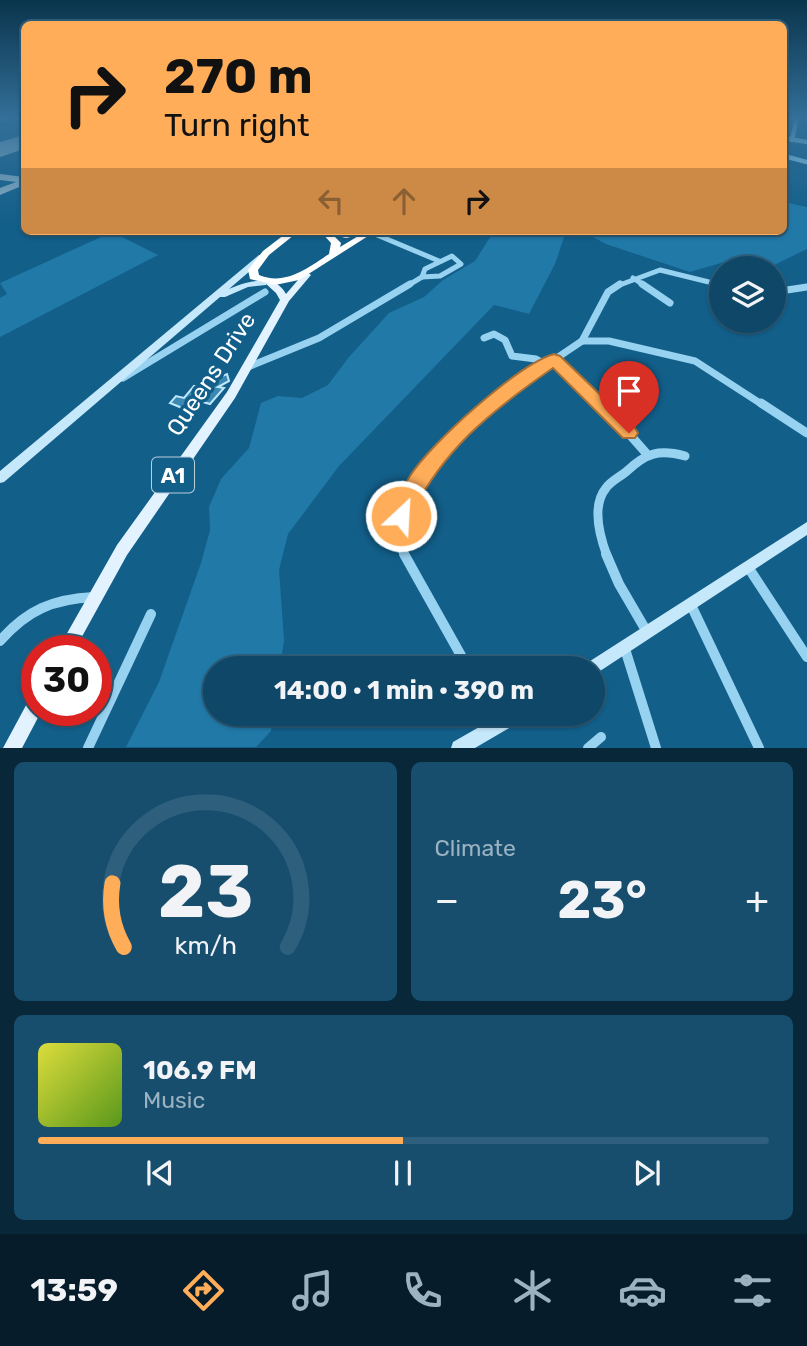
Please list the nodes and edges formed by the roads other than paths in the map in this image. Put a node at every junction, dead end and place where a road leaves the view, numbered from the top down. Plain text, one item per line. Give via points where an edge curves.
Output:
1 (787, 157) edge
2 (807, 162) edge
3 (287, 235) edge
4 (328, 235) edge
5 (363, 235) edge
6 (378, 235) edge
7 (266, 253) junction
8 (334, 256) junction
9 (439, 261) junction
10 (307, 275) junction
11 (422, 276) junction
12 (633, 278) junction
13 (709, 282) edge
14 (266, 286) junction
15 (807, 287) edge
16 (786, 290) edge
17 (208, 300) junction
18 (285, 300) junction
19 (670, 303) dead end
20 (484, 338) dead end
21 (582, 341) junction
22 (551, 362) junction
23 (248, 367) junction
24 (99, 393) junction
25 (807, 433) edge
26 (646, 453) junction
27 (685, 456) dead end
28 (0, 478) edge
29 (807, 528) edge
30 (748, 568) junction
31 (95, 597) junction
32 (691, 606) junction
33 (151, 614) dead end
34 (649, 634) junction
35 (74, 635) edge
36 (0, 641) edge
37 (625, 649) junction
38 (461, 656) edge
39 (807, 657) edge
40 (605, 661) edge
41 (24, 726) edge
42 (489, 726) edge
43 (498, 726) edge
44 (488, 732) junction
45 (601, 737) dead end
46 (12, 747) edge
47 (88, 747) edge
48 (459, 747) edge
49 (588, 747) edge
50 (656, 747) edge
51 (759, 747) edge

1 - 2 street
3 - 7 highway
4 - 8 highway via 336,243
5 - 8 highway, A1
6 - 9 street
7 - 14 highway via 252,274
7 - 17 main road
8 - 10 highway, A1
9 - 11 street
9 - 11 street via 452,256 461,264 440,276
10 - 14 highway, A1
10 - 18 main road, Queens Drive / A1
11 - 23 street via 319,338
12 - 13 street via 660,270
12 - 19 street
12 - 21 street via 605,295
14 - 17 main road via 246,285
14 - 18 main road, Queens Drive via 280,291
14 - 24 street
15 - 16 street
17 - 24 main road
18 - 23 main road, Queens Drive / A1
20 - 22 street via 494,334 505,340 512,356
21 - 22 street
21 - 25 street via 610,341 695,360
22 - 26 street via 610,411
22 - 38 street via 488,404 470,422 417,481 401,516 397,534 402,551
23 - 31 main road, Queens Drive / A1 via 139,523
24 - 28 main road
26 - 27 street via 668,451
26 - 34 street via 604,489 598,506 601,540 623,593
29 - 30 main road
30 - 32 main road
30 - 39 street
31 - 35 main road, Queens Drive / A1
31 - 36 street via 48,602 19,620
32 - 34 main road
32 - 51 street
33 - 47 street
34 - 37 main road
37 - 40 main road
37 - 50 street
41 - 46 main road
42 - 44 street
43 - 44 main road
44 - 48 main road
45 - 49 street

